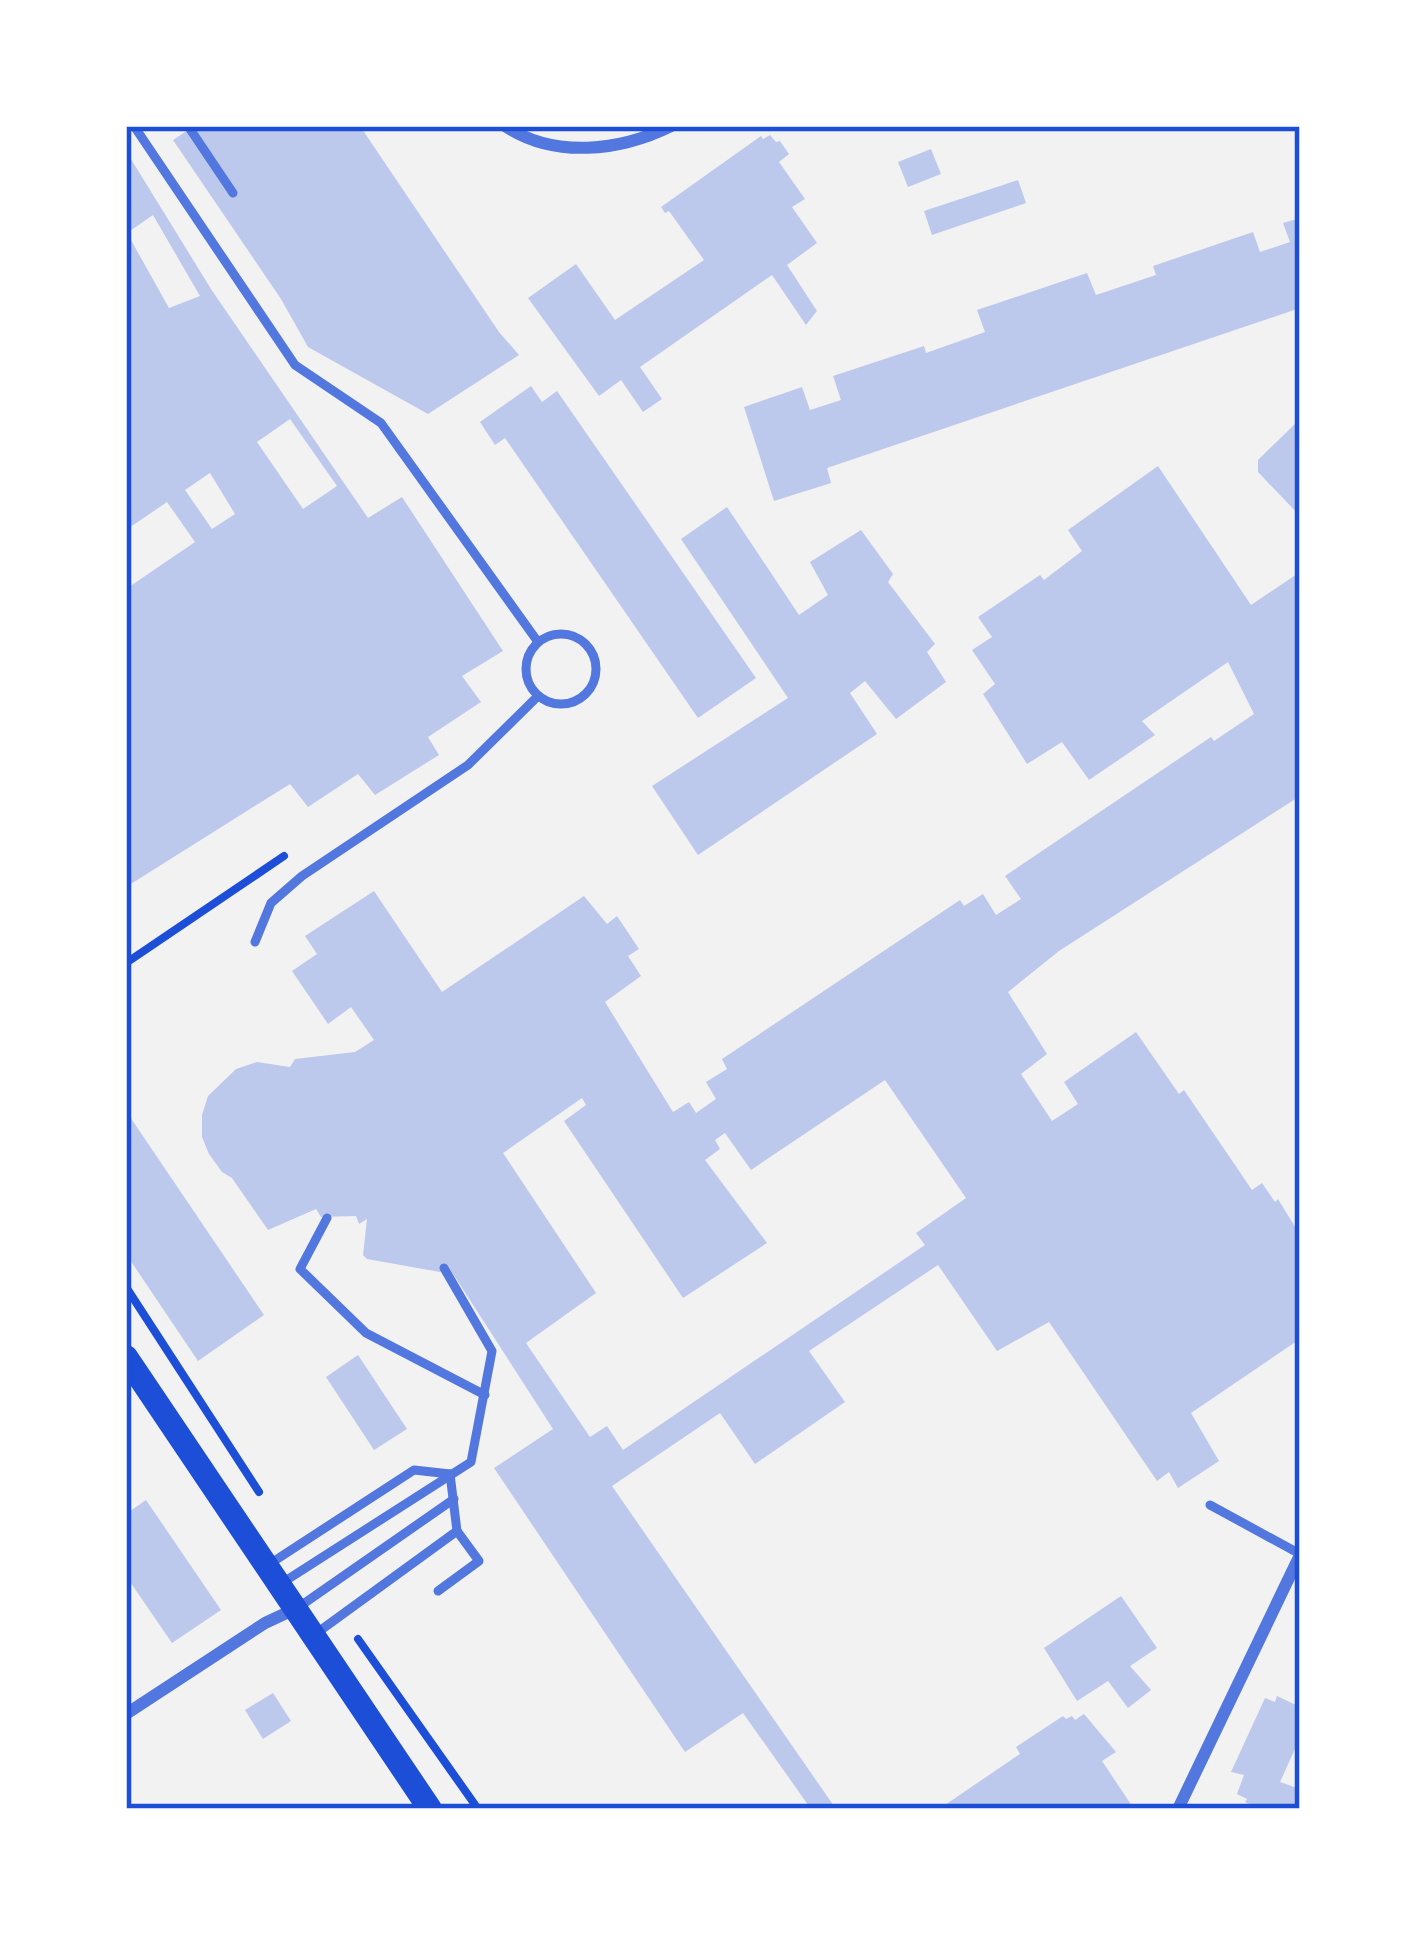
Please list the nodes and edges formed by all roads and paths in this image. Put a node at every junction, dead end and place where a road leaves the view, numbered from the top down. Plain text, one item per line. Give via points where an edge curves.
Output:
1 (134, 126) edge
2 (188, 126) edge
3 (505, 126) edge
4 (671, 126) edge
5 (233, 194) dead end
6 (538, 642) junction
7 (538, 696) junction
8 (298, 846) dead end
9 (254, 942) dead end
10 (126, 963) edge
11 (326, 1218) dead end
12 (444, 1268) dead end
13 (126, 1357) edge
14 (485, 1394) junction
15 (451, 1474) junction
16 (454, 1499) junction
17 (1210, 1505) dead end
18 (457, 1531) junction
19 (1300, 1555) edge
20 (272, 1575) junction
21 (438, 1591) dead end
22 (295, 1609) junction
23 (313, 1635) junction
24 (126, 1714) edge
25 (430, 1809) edge
26 (1178, 1809) edge

1 - 6 lane via 295,365 381,423
2 - 5 lane
3 - 4 street via 533,141 589,148
6 - 7 lane via 526,675
6 - 7 lane via 569,634 588,646 597,667 591,688 573,702
7 - 9 lane via 468,765 302,876 271,903
8 - 10 path
11 - 14 lane via 300,1270 366,1333
12 - 14 lane via 492,1351
13 - 20 main road
14 - 15 lane via 471,1462
15 - 16 lane
15 - 20 lane
15 - 20 lane via 414,1470
16 - 18 lane
16 - 22 lane
17 - 19 lane
18 - 21 lane via 479,1561
18 - 23 lane
19 - 26 street
20 - 22 main road
22 - 23 main road
22 - 24 street
23 - 25 main road

